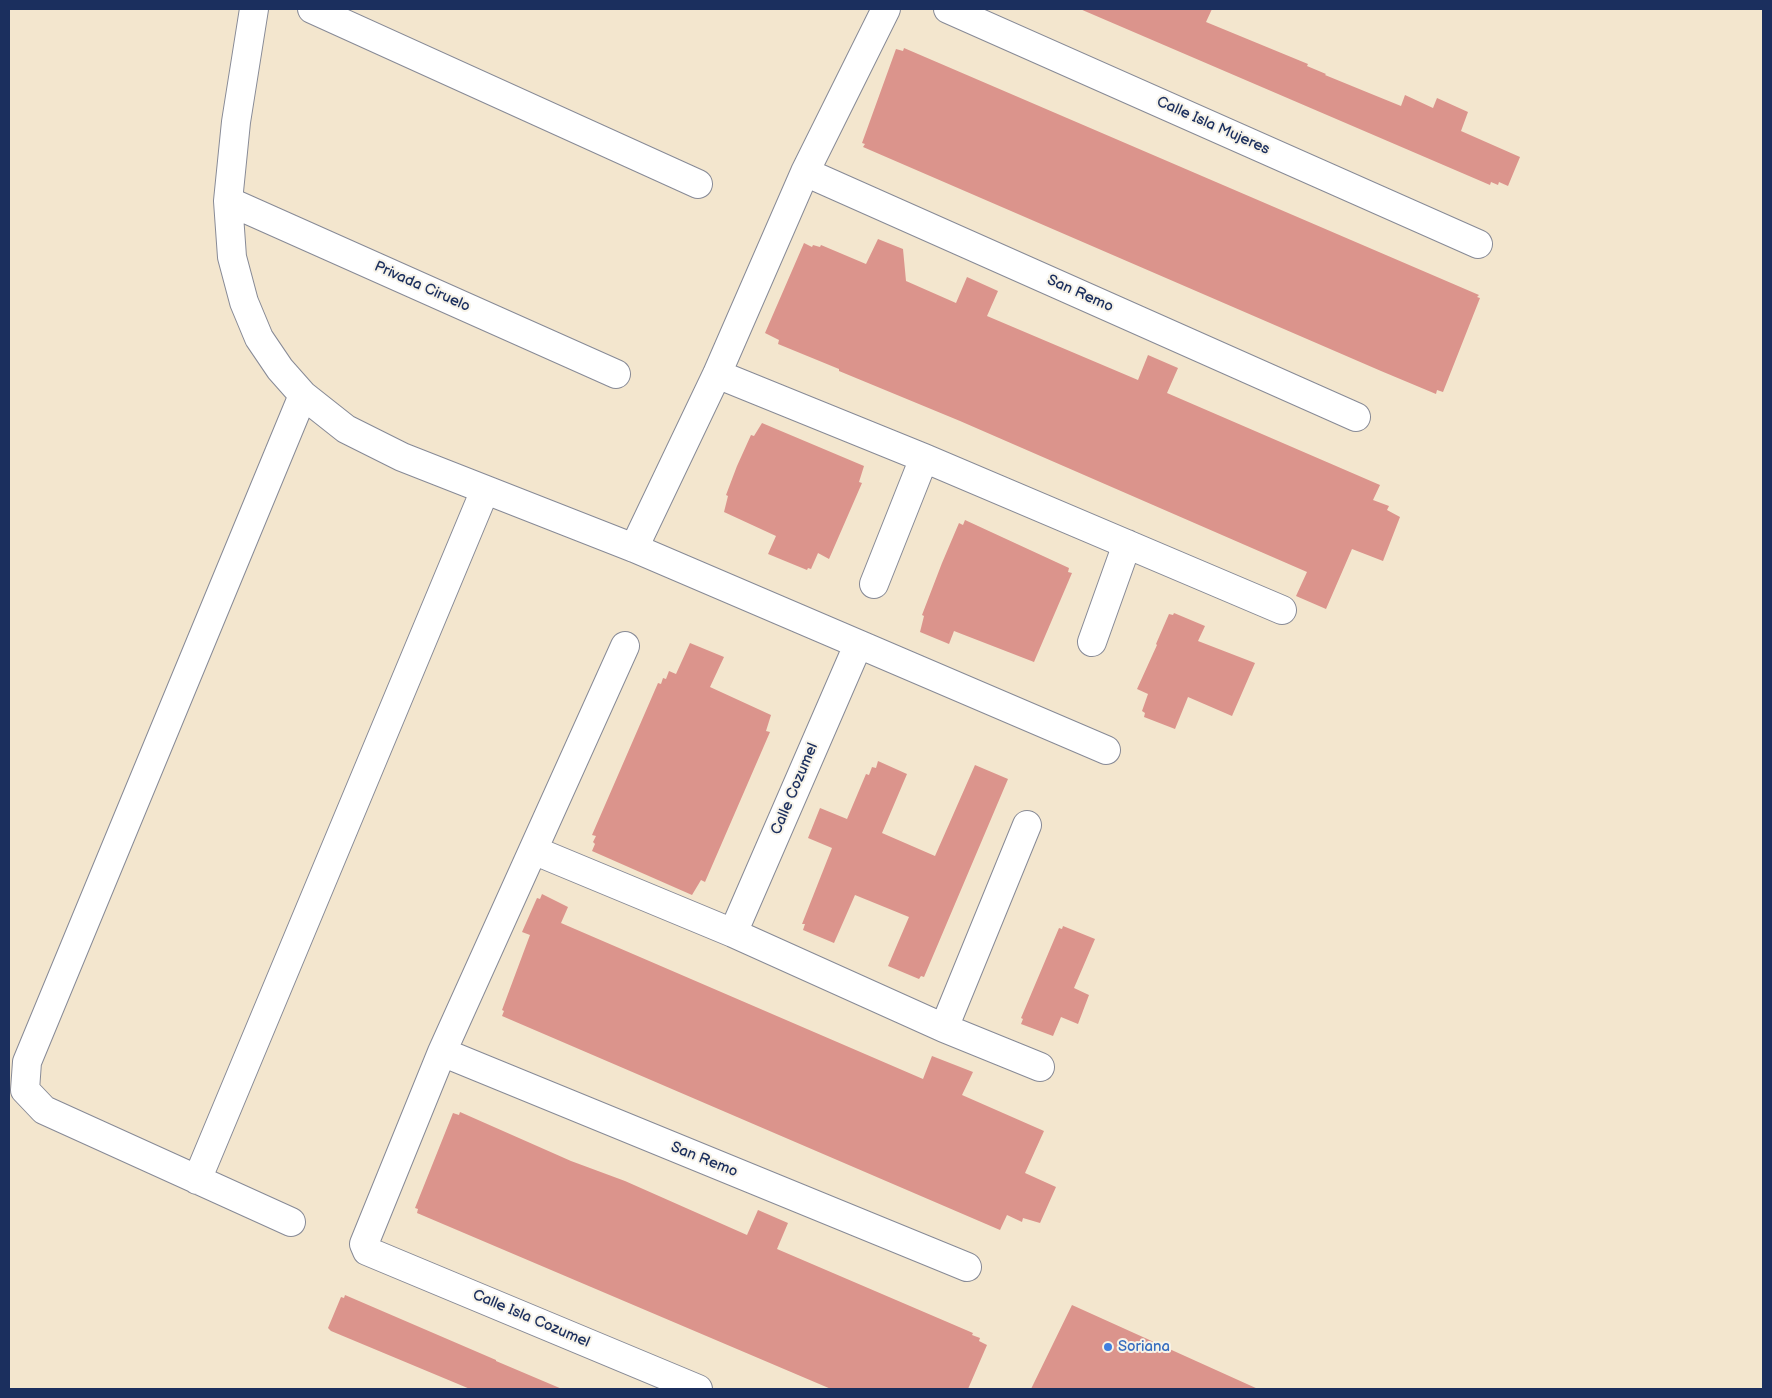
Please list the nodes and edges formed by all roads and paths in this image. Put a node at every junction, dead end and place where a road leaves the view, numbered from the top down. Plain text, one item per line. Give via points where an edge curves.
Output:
1 (254, 9) edge
2 (312, 9) edge
3 (886, 9) edge
4 (948, 9) edge
5 (805, 172) junction
6 (698, 184) dead end
7 (228, 201) junction
8 (1478, 244) dead end
9 (616, 374) dead end
10 (717, 374) junction
11 (303, 394) junction
12 (1356, 417) dead end
13 (924, 458) junction
14 (485, 490) junction
15 (1127, 544) junction
16 (634, 548) junction
17 (874, 584) dead end
18 (1282, 610) dead end
19 (1092, 642) dead end
20 (858, 645) junction
21 (624, 646) dead end
22 (1106, 750) dead end
23 (1027, 825) dead end
24 (533, 850) junction
25 (733, 933) junction
26 (944, 1028) junction
27 (442, 1052) junction
28 (1040, 1067) dead end
29 (198, 1180) junction
30 (291, 1222) dead end
31 (967, 1267) dead end
32 (698, 1389) edge

1 - 7 street via 236,122
2 - 6 street
3 - 5 street
4 - 8 street, Calle Isla Mujeres
5 - 10 street
5 - 12 street, San Remo
7 - 9 street, Privada Ciruelo
7 - 11 street via 232,257 244,302 259,338 280,369
10 - 13 street
10 - 16 street
11 - 14 street via 346,429 402,458
11 - 29 street via 27,1062 25,1090 44,1110
13 - 15 street
13 - 17 street
14 - 16 street
14 - 29 street
15 - 18 street
15 - 19 street
16 - 20 street
20 - 22 street
20 - 25 street, Calle Cozumel
21 - 24 street
23 - 26 street
24 - 25 street
24 - 27 street
25 - 26 street
26 - 28 street
27 - 31 street, San Remo
27 - 32 street, Calle Isla Cozumel via 365,1248
29 - 30 street

